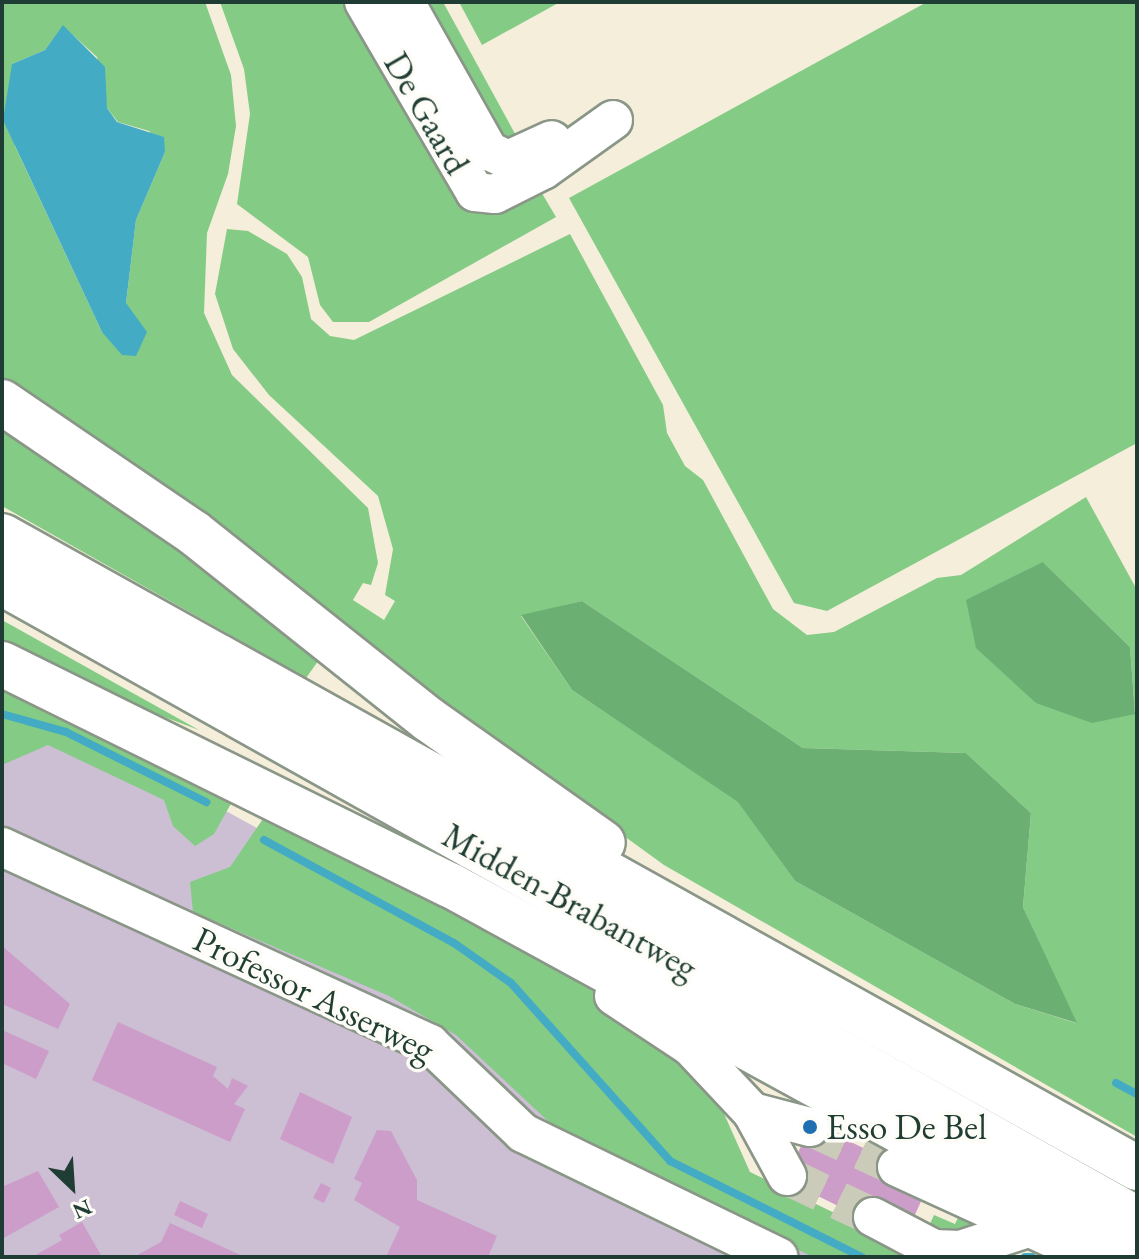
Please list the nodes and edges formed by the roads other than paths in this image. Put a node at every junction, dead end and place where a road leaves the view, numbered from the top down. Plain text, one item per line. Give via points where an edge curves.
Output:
1 (364, 2) edge
2 (405, 2) edge
3 (2, 402) edge
4 (2, 536) edge
5 (2, 583) edge
6 (2, 664) edge
7 (2, 847) edge
8 (450, 885) junction
9 (692, 919) junction
10 (752, 1112) junction
11 (897, 1167) tunnel mouth
12 (1137, 1168) edge
13 (873, 1217) tunnel mouth
14 (1137, 1219) edge
15 (1031, 1227) junction
16 (778, 1257) edge
17 (1092, 1257) edge
18 (1130, 1257) edge

1 - 2 street, De Gaard via 464,182 495,194 537,160 508,160 489,151
3 - 9 highway via 194,533 428,719 588,831
4 - 9 highway, Midden-Brabantweg
5 - 14 highway, Midden-Brabantweg
6 - 8 highway
7 - 16 street, Professor Asserweg via 430,1044 523,1133
8 - 10 street via 691,1047
8 - 18 highway
9 - 12 highway, Midden-Brabantweg
10 - 10 street via 799,1150
11 - 15 street
13 - 15 street via 934,1249 960,1250
15 - 17 street

